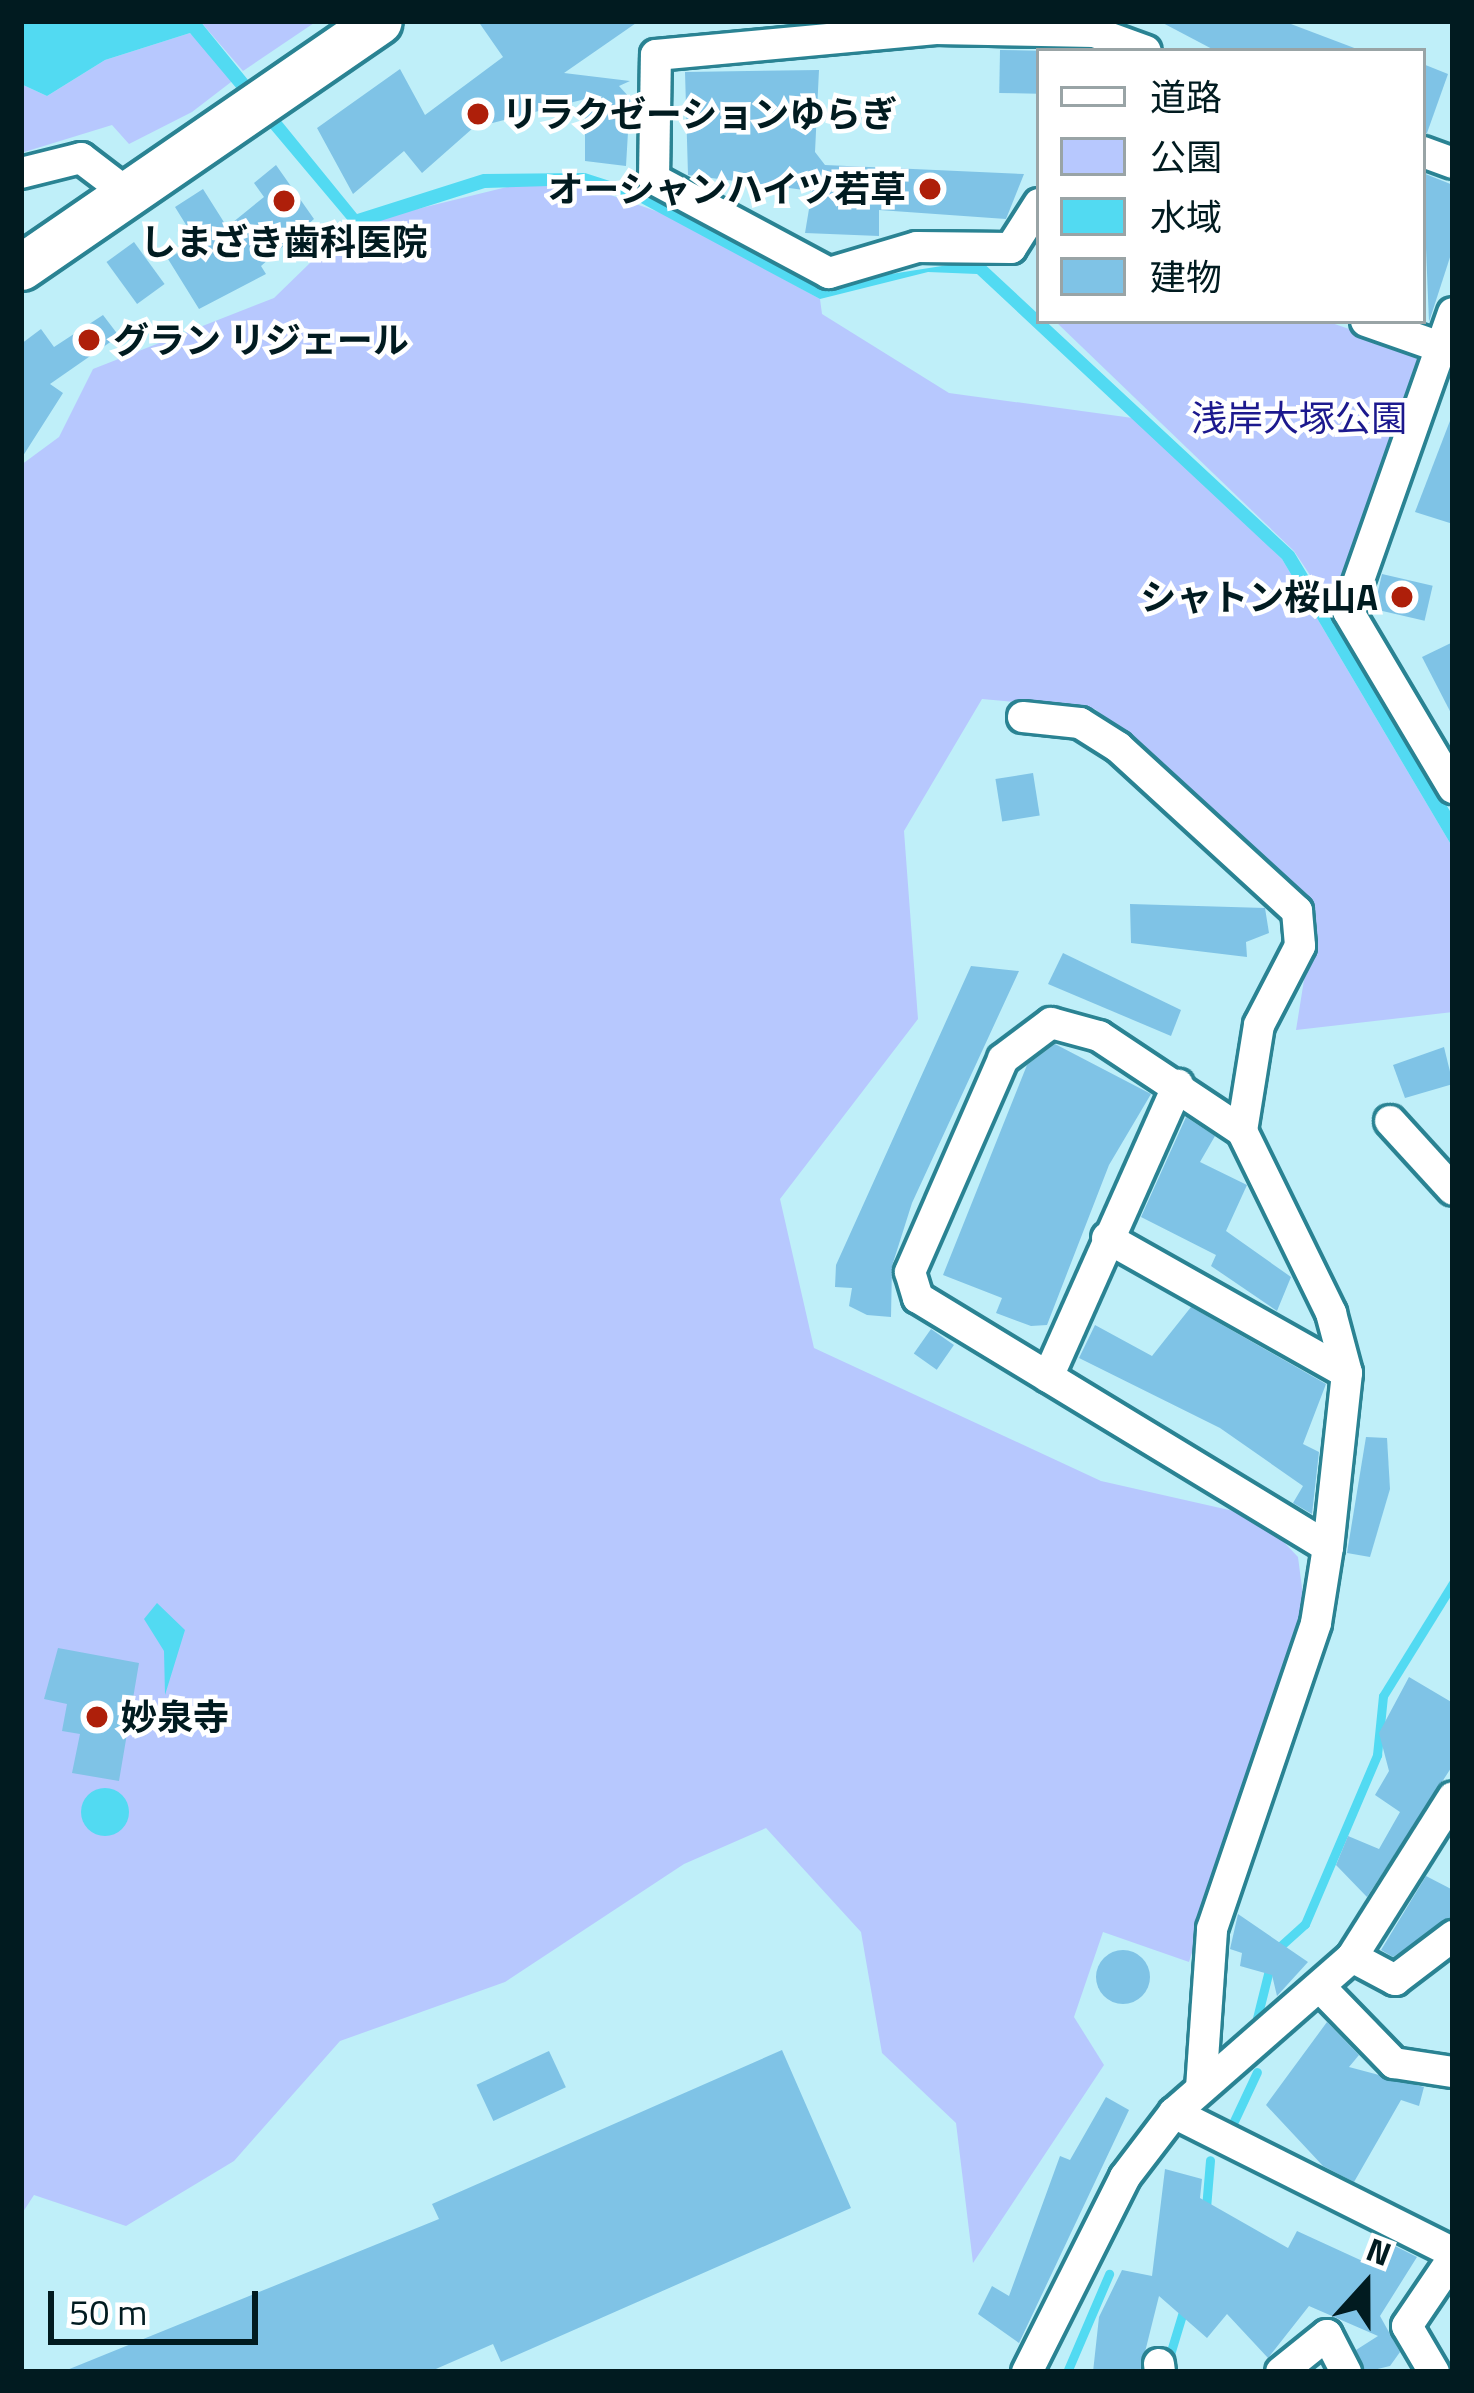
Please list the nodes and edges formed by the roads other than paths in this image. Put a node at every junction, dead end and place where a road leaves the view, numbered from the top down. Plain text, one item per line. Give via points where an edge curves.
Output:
1 (379, 21) edge
2 (936, 25) edge
3 (1091, 42) edge
4 (1128, 48) edge
5 (21, 173) edge
6 (127, 193) junction
7 (1036, 210) edge
8 (21, 267) edge
9 (1453, 313) edge
10 (1375, 324) edge
11 (1440, 347) junction
12 (1023, 717) dead end
13 (1447, 770) edge
14 (1178, 1085) junction
15 (1390, 1120) dead end
16 (1242, 1131) junction
17 (1453, 1190) edge
18 (1107, 1238) junction
19 (1347, 1373) junction
20 (1048, 1377) junction
21 (1328, 1547) junction
22 (1453, 1797) edge
23 (1453, 1936) edge
24 (1352, 1957) junction
25 (1321, 1988) junction
26 (1453, 2072) edge
27 (1201, 2088) junction
28 (1174, 2114) junction
29 (1453, 2255) edge
30 (1028, 2372) edge
31 (1281, 2372) edge
32 (1346, 2372) edge
33 (1433, 2372) edge

1 - 6 street
2 - 3 street
2 - 7 street via 656,56 654,179 830,273 917,247 1012,248
3 - 4 street
5 - 6 street via 81,158
6 - 8 street
9 - 11 street
10 - 11 street
11 - 13 street via 1348,611
12 - 16 street via 1080,723 1118,747 1298,911 1300,946 1259,1025
14 - 16 street
14 - 18 street
14 - 20 street via 1072,1024 1028,1030 1003,1059 910,1284 930,1309
15 - 17 street
16 - 19 street via 1330,1313
18 - 19 street
18 - 20 street
19 - 21 street
20 - 21 street
21 - 27 street via 1316,1623 1212,1929
22 - 24 street
23 - 24 street via 1396,1980
24 - 25 street
25 - 26 street via 1394,2063
25 - 27 street
27 - 28 street
28 - 29 street
28 - 30 street via 1106,2206
29 - 33 street via 1407,2326
31 - 32 street via 1327,2336

